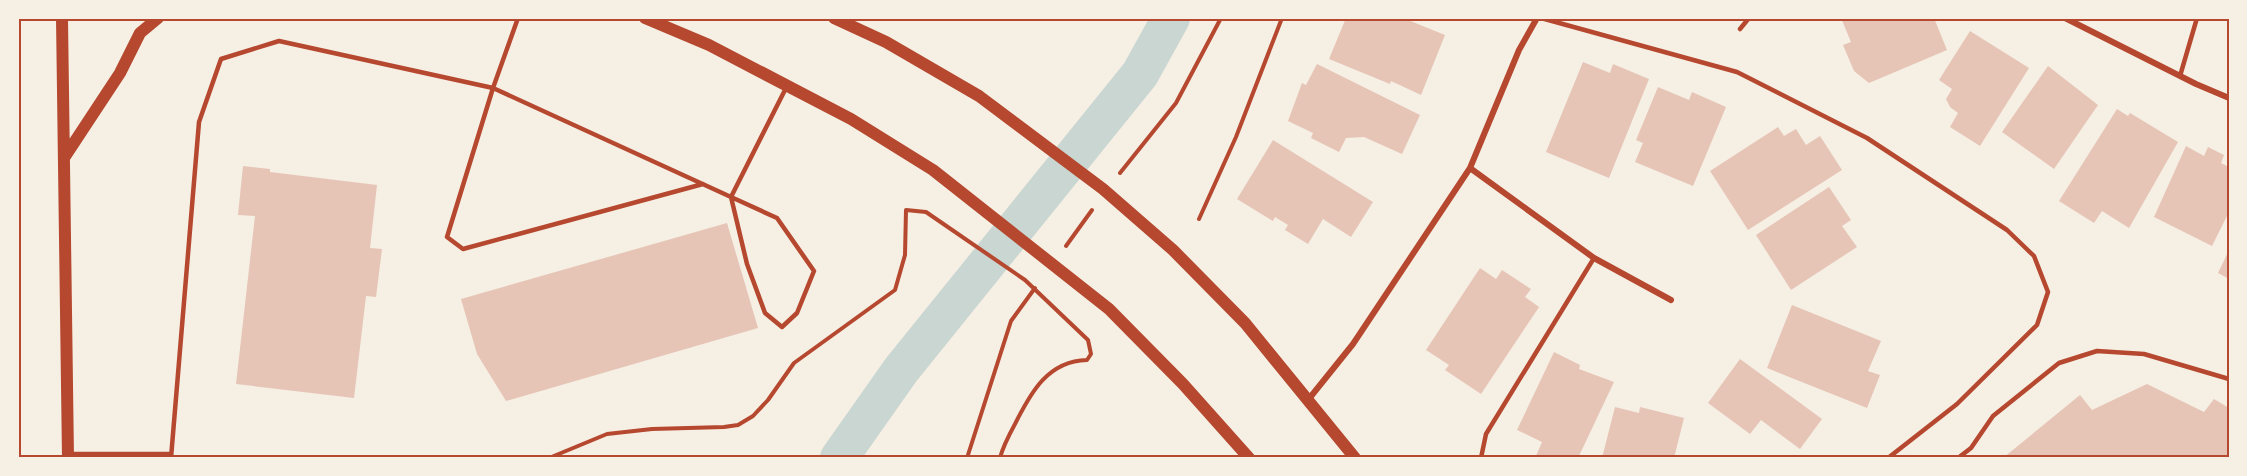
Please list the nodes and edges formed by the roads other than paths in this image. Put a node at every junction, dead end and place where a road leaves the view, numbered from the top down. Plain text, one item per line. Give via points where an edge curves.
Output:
1 (62, 18) edge
2 (158, 18) edge
3 (518, 18) edge
4 (645, 18) edge
5 (834, 18) edge
6 (1539, 18) edge
7 (1749, 18) edge
8 (2065, 18) edge
9 (2197, 18) edge
10 (1740, 29) dead end
11 (2180, 76) junction
12 (493, 88) junction
13 (786, 88) junction
14 (2229, 98) edge
15 (64, 159) junction
16 (1470, 168) junction
17 (703, 184) junction
18 (731, 197) junction
19 (1594, 258) junction
20 (1671, 300) dead end
21 (2229, 379) edge
22 (1307, 400) junction
23 (68, 456) edge
24 (171, 456) edge
25 (1249, 458) edge
26 (1355, 458) edge
27 (1481, 458) edge
28 (1888, 458) edge
29 (1958, 458) edge

1 - 15 main road
2 - 15 main road via 140,33 120,73
3 - 12 lane
4 - 13 main road via 709,45
5 - 22 main road via 886,42 979,96 1072,163 1173,250 1245,323
6 - 16 street via 1519,50
6 - 28 lane via 1737,72 1867,138 2007,230 2034,256 2048,292 2037,325 1956,404
7 - 10 lane
8 - 11 street
9 - 11 lane
11 - 14 street
12 - 17 lane
12 - 17 lane via 447,237 463,249
12 - 24 lane via 279,40 221,59 199,122
13 - 18 lane
13 - 25 main road via 851,119 933,170 1109,309
15 - 23 main road
16 - 19 street
16 - 22 street via 1353,344
17 - 18 lane
18 - 18 lane via 777,218 814,271 797,313 782,327 765,313 747,264
19 - 20 street
19 - 27 lane via 1486,434
21 - 29 lane via 2144,354 2097,351 2059,363 1993,416 1971,448
22 - 26 main road
23 - 24 lane

